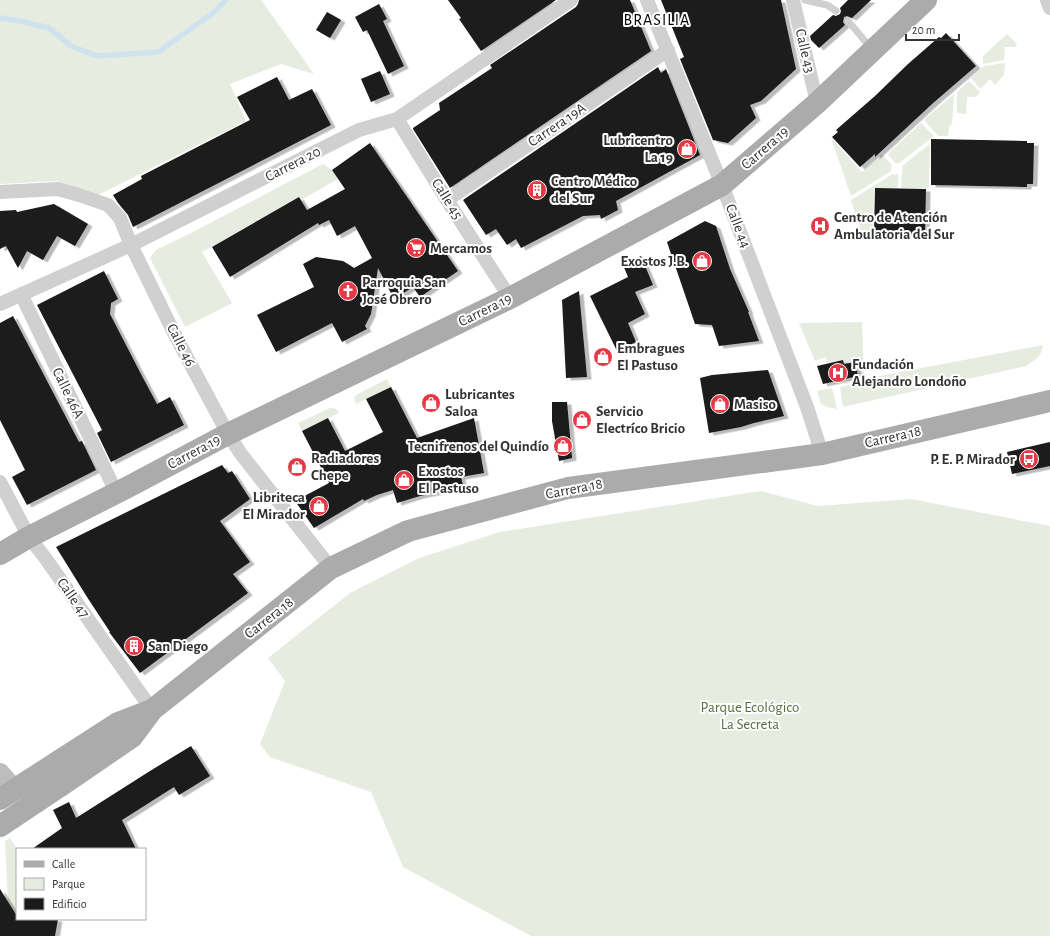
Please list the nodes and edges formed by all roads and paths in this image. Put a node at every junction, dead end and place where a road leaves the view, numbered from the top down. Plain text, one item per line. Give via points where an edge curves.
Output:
1 (571, 0) edge
2 (647, 0) edge
3 (794, 0) edge
4 (805, 0) edge
5 (926, 0) edge
6 (1047, 0) edge
7 (1050, 8) edge
8 (836, 11) dead end
9 (848, 21) dead end
10 (668, 50) junction
11 (873, 50) junction
12 (817, 103) junction
13 (397, 119) junction
14 (722, 185) junction
15 (0, 192) edge
16 (447, 200) junction
17 (131, 245) junction
18 (21, 294) junction
19 (510, 298) junction
20 (0, 304) edge
21 (1050, 401) edge
22 (228, 434) junction
23 (822, 454) junction
24 (0, 482) edge
25 (116, 492) junction
26 (29, 537) junction
27 (0, 554) edge
28 (331, 568) junction
29 (152, 710) junction
30 (0, 773) edge
31 (7, 794) edge
32 (0, 826) edge

1 - 13 street, Carrera 20
2 - 10 street, Calle 44
3 - 12 street, Calle 43
4 - 8 lane via 827,5
5 - 11 main road, Carrera 19
6 - 7 street
9 - 11 lane
10 - 14 street, Calle 44
10 - 16 street, Carrera 19A
11 - 12 main road, Carrera 19
12 - 14 main road, Carrera 19
13 - 16 street, Calle 45
13 - 17 street, Carrera 20 via 359,130
14 - 19 main road, Carrera 19
14 - 23 street, Calle 44 via 808,407
15 - 17 street, Calle 46 via 58,189 79,194 108,206 120,218
16 - 19 street, Calle 45
17 - 18 street, Carrera 20
17 - 22 street, Calle 46
18 - 20 street, Carrera 20
18 - 25 street, Calle 46A
19 - 22 main road, Carrera 19
21 - 23 main road, Carrera 18
22 - 25 main road, Carrera 19
22 - 28 street, Calle 46
23 - 28 main road, Carrera 18 via 568,488 408,531
24 - 26 street, Calle 47
25 - 26 main road, Carrera 19
26 - 27 main road, Carrera 19
26 - 29 street, Calle 47
28 - 29 main road, Carrera 18
29 - 31 main road, Carrera 18 via 118,723
29 - 32 main road, Carrera 18 via 132,737
30 - 31 street

